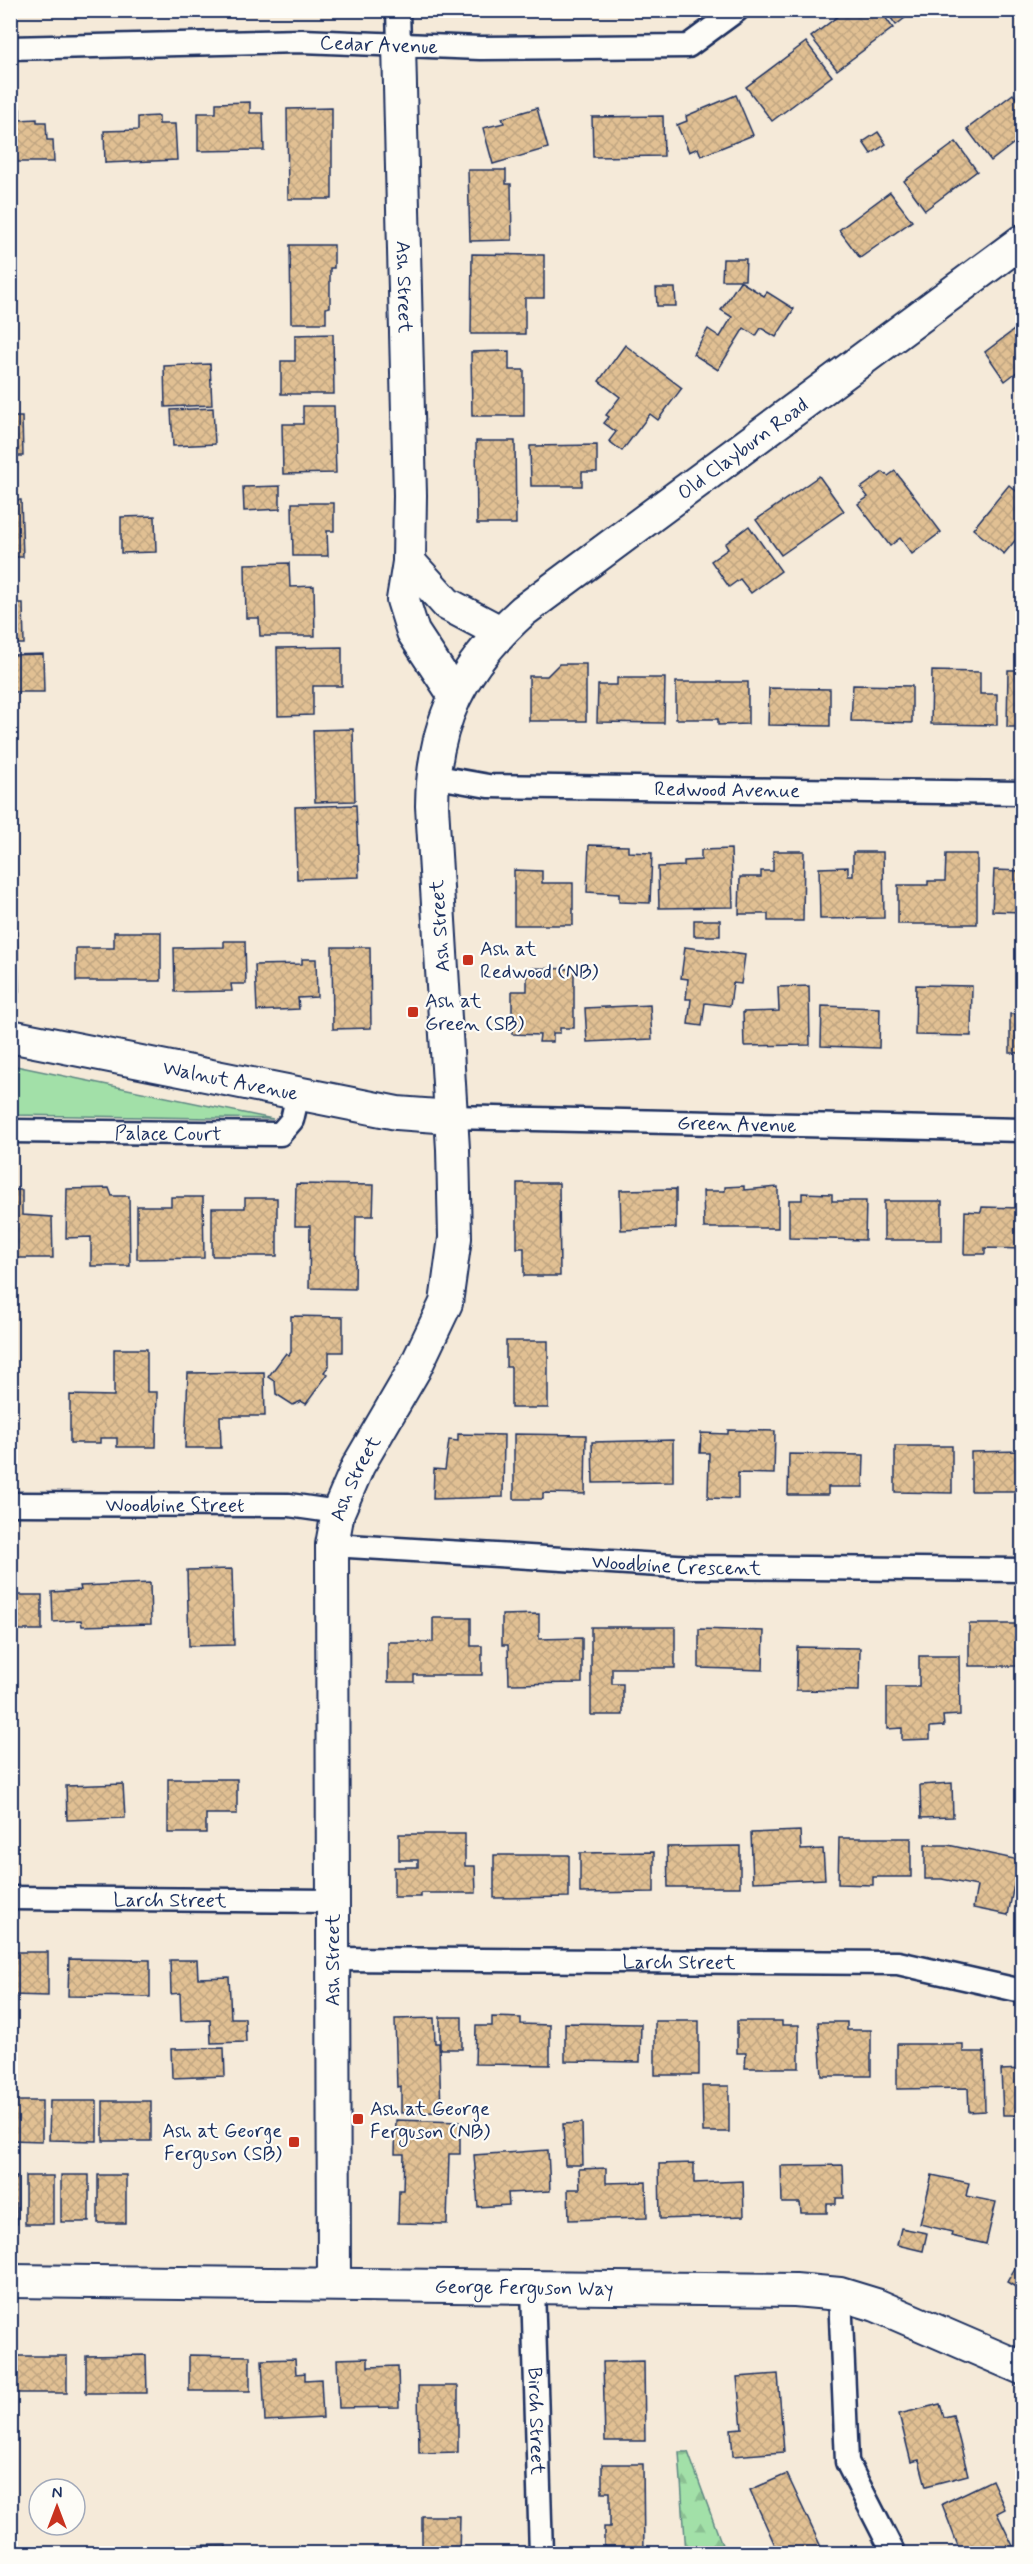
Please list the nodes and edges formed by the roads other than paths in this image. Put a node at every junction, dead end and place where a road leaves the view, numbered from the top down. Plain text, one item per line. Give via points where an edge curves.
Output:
1 (398, 10) edge
2 (737, 10) edge
3 (399, 45) junction
4 (10, 48) edge
5 (1023, 241) edge
6 (409, 562) junction
7 (500, 632) junction
8 (473, 666) joint
9 (454, 696) junction
10 (432, 776) junction
11 (1023, 793) edge
12 (10, 1036) edge
13 (298, 1094) junction
14 (451, 1117) junction
15 (1023, 1130) edge
16 (10, 1131) edge
17 (10, 1504) edge
18 (338, 1512) junction
19 (332, 1545) junction
20 (1023, 1570) edge
21 (10, 1898) edge
22 (332, 1901) junction
23 (331, 1959) junction
24 (1023, 1991) edge
25 (10, 2282) edge
26 (334, 2284) junction
27 (533, 2287) junction
28 (840, 2294) junction
29 (1023, 2368) edge
30 (541, 2553) edge
31 (894, 2553) edge

1 - 3 street, Ash Street
2 - 3 street, Cedar Avenue via 688,46
3 - 4 street, Cedar Avenue via 302,41
3 - 6 main road, Ash Street
5 - 7 main road, Old Clayburn Road
6 - 7 main road via 447,604
6 - 9 main road, Ash Street via 403,600 413,632
7 - 8 main road, Old Clayburn Road
8 - 9 main road, Ash Street
9 - 10 main road, Ash Street via 440,733
10 - 11 street, Redwood Avenue via 488,786
10 - 14 main road, Ash Street
12 - 13 main road, Walnut Avenue
13 - 14 main road, Walnut Avenue via 397,1113
13 - 16 street, Palace Court via 292,1120 280,1134
14 - 15 street, Green Avenue
14 - 18 main road, Ash Street via 454,1238 446,1303 414,1370 358,1466
17 - 18 street, Woodbine Street via 289,1505
18 - 19 main road, Ash Street
19 - 20 street, Woodbine Crescent via 692,1567
19 - 22 main road, Ash Street
21 - 22 street, Larch Street
22 - 23 main road, Ash Street
23 - 24 street, Larch Street via 898,1963
23 - 26 main road, Ash Street
25 - 26 main road, George Ferguson Way
26 - 27 main road, George Ferguson Way
27 - 28 main road, George Ferguson Way via 756,2288
27 - 30 street, Birch Street
28 - 29 main road, George Ferguson Way via 876,2305
28 - 31 street via 847,2462

